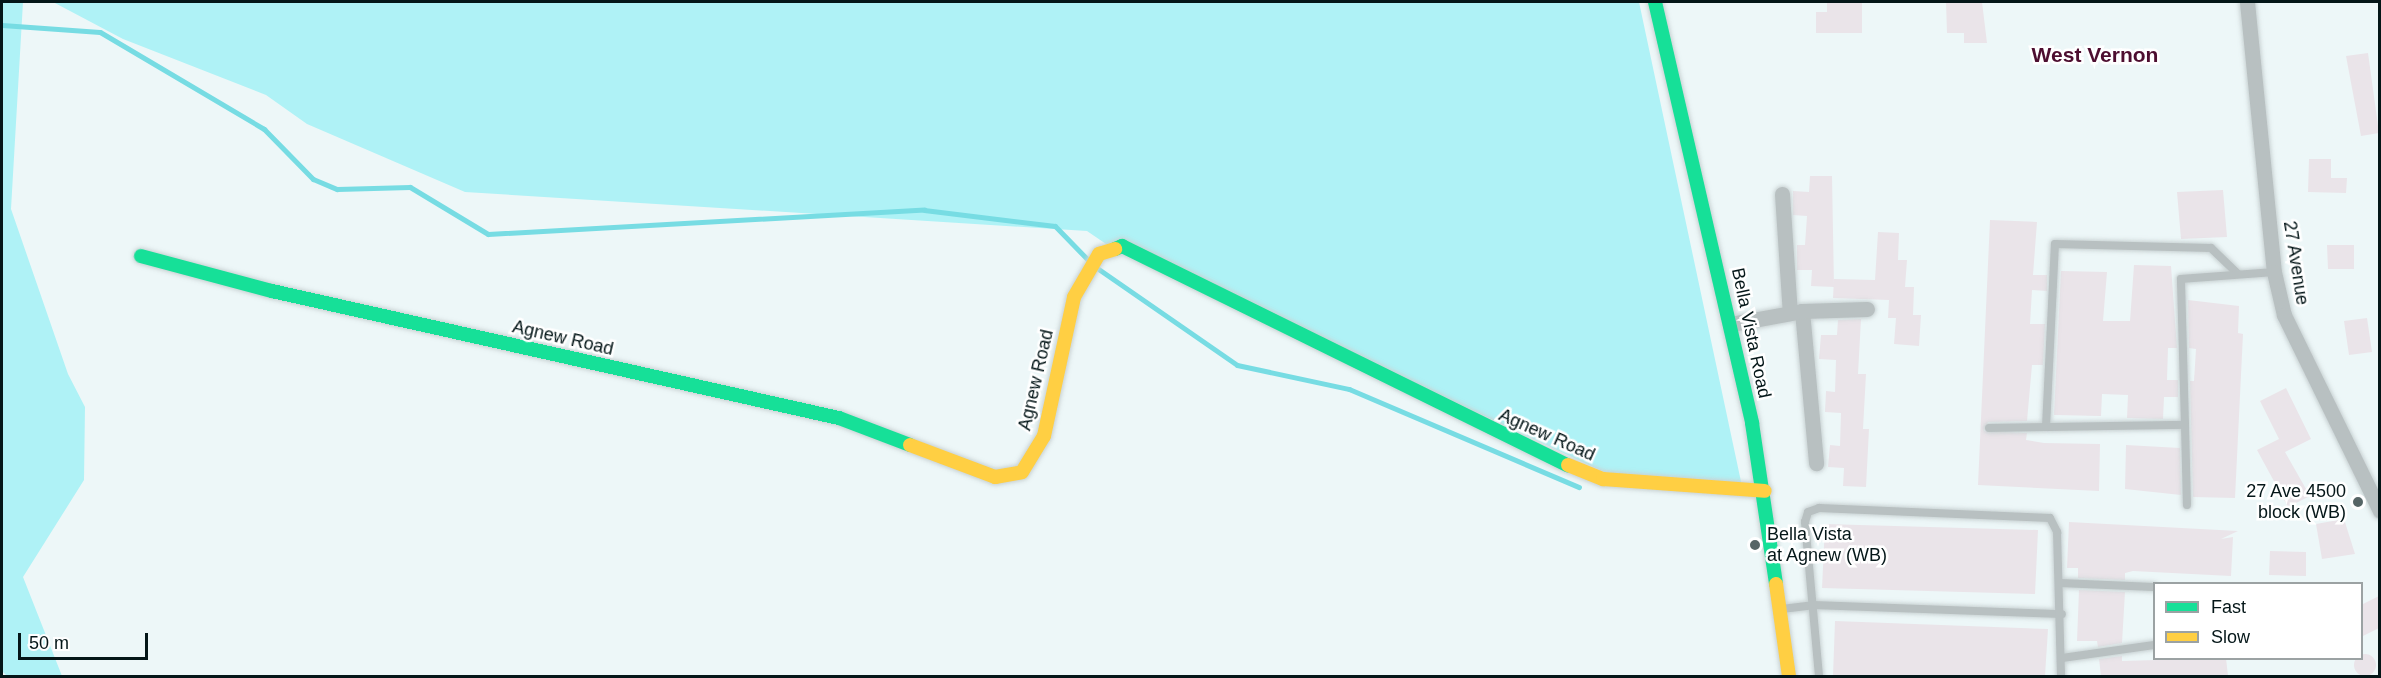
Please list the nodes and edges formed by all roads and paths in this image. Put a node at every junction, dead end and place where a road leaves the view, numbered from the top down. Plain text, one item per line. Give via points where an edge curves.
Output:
1 (1655, 2) edge
2 (2247, 2) edge
3 (1782, 194) dead end
4 (141, 256) dead end
5 (2274, 272) junction
6 (2238, 274) junction
7 (1866, 309) dead end
8 (1796, 312) junction
9 (1731, 324) junction
10 (2185, 426) junction
11 (2046, 427) junction
12 (1989, 428) dead end
13 (1816, 464) dead end
14 (1765, 490) junction
15 (2187, 505) dead end
16 (2379, 511) edge
17 (2060, 583) junction
18 (2153, 587) edge
19 (1813, 605) junction
20 (1781, 609) junction
21 (2062, 614) junction
22 (2153, 645) edge
23 (2062, 658) junction
24 (1789, 676) edge
25 (1819, 676) edge
26 (2061, 676) edge

1 - 9 street, Bella Vista Road
2 - 5 street, 27 Avenue
3 - 8 street
4 - 14 street, Agnew Road via 284,294 839,418 995,477 1022,472 1044,436 1074,297 1099,254 1122,246 1526,448 1602,479
5 - 6 lane
5 - 16 street, 27 Avenue via 2284,315 2310,375
6 - 10 lane via 2181,279
6 - 11 lane via 2211,248 2055,244
7 - 8 street
8 - 9 street
8 - 13 street
9 - 14 street, Bella Vista Road
10 - 11 lane
10 - 15 lane
11 - 12 lane
14 - 20 street, Bella Vista Road
17 - 18 lane
17 - 19 lane via 2057,532 2050,518 1819,508 1808,512 1805,522
17 - 21 lane
19 - 20 lane
19 - 21 lane
19 - 25 lane
20 - 24 street, Bella Vista Road
21 - 23 lane
22 - 23 lane
23 - 26 lane

